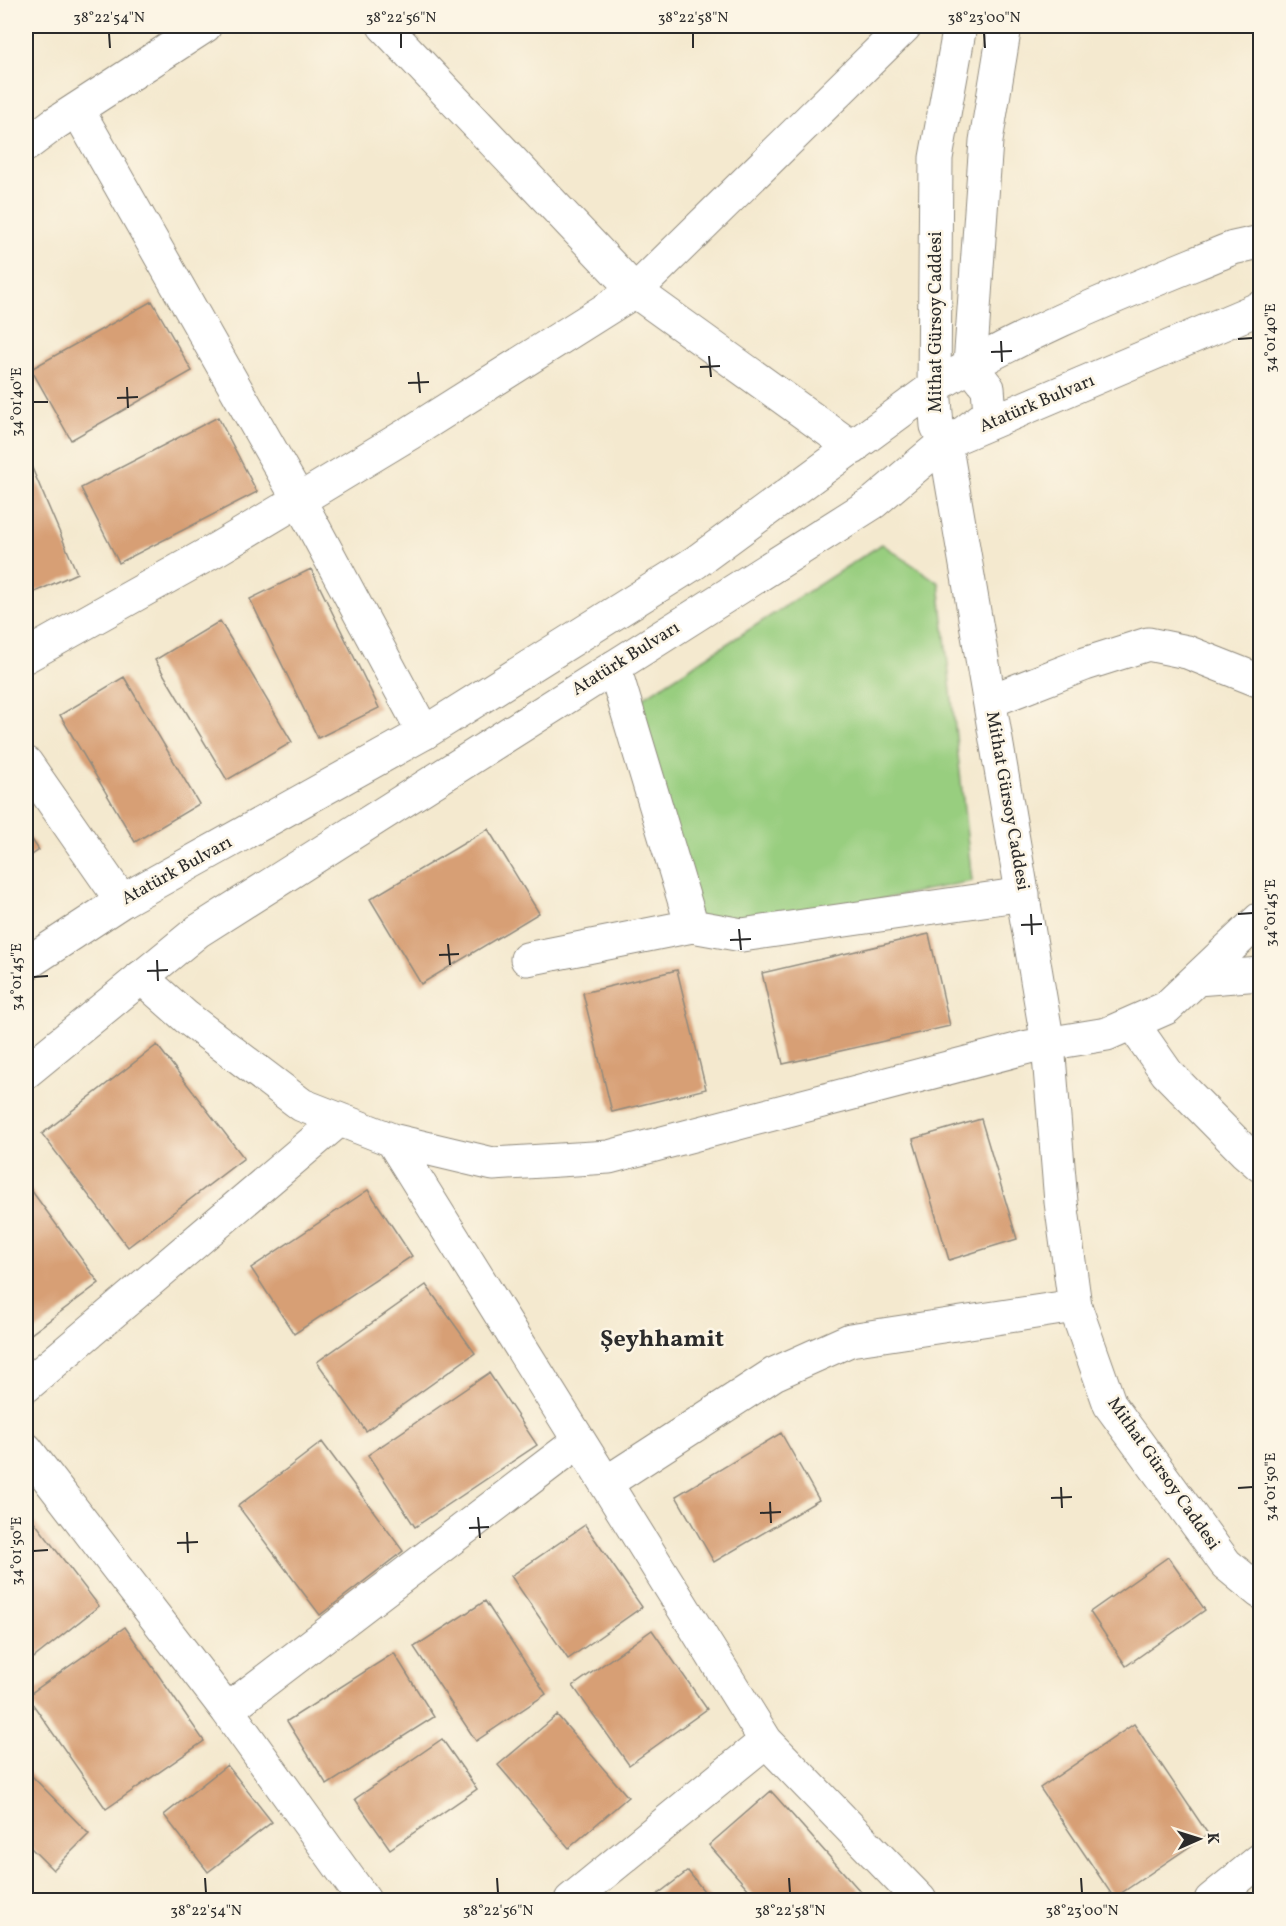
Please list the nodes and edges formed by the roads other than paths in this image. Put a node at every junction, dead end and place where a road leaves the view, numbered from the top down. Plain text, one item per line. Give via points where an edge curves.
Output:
1 (205, 26) edge
2 (384, 26) edge
3 (904, 26) edge
4 (960, 26) edge
5 (1005, 26) edge
6 (52, 116) edge
7 (26, 145) edge
8 (1260, 242) edge
9 (635, 291) junction
10 (1260, 308) edge
11 (970, 365) junction
12 (934, 387) junction
13 (945, 442) junction
14 (853, 448) junction
15 (299, 500) junction
16 (26, 656) edge
17 (614, 667) junction
18 (1260, 681) edge
19 (990, 701) junction
20 (424, 733) junction
21 (26, 763) edge
22 (1023, 894) junction
23 (122, 901) junction
24 (1260, 920) edge
25 (692, 926) junction
26 (527, 959) dead end
27 (26, 964) edge
28 (1260, 974) edge
29 (141, 977) junction
30 (1197, 979) junction
31 (1132, 1023) junction
32 (1048, 1044) junction
33 (26, 1072) edge
34 (339, 1120) junction
35 (392, 1140) junction
36 (1260, 1165) edge
37 (1075, 1306) junction
38 (26, 1386) edge
39 (579, 1441) junction
40 (26, 1449) edge
41 (606, 1483) junction
42 (1260, 1592) edge
43 (227, 1710) junction
44 (766, 1741) junction
45 (1260, 1860) edge
46 (364, 1900) edge
47 (572, 1900) edge
48 (920, 1900) edge
49 (1211, 1900) edge

1 - 6 street
2 - 9 street
3 - 9 street
4 - 12 street, Mithat Gürsoy Caddesi via 936,158
5 - 11 street, Mithat Gürsoy Caddesi via 986,141
6 - 7 street
6 - 15 street
8 - 11 street, Atatürk Bulvarı via 1233,248 1059,320
9 - 14 street
9 - 15 street
10 - 13 street, Atatürk Bulvarı
11 - 12 street, Atatürk Bulvarı
11 - 13 street via 988,388 990,413
12 - 13 street, Mithat Gürsoy Caddesi via 937,426
12 - 14 street, Atatürk Bulvarı
13 - 17 street, Atatürk Bulvarı via 874,502
13 - 19 street, Mithat Gürsoy Caddesi
14 - 20 street, Atatürk Bulvarı via 696,562
15 - 16 street
15 - 20 street
17 - 25 street
17 - 29 street, Atatürk Bulvarı via 198,931
18 - 19 street via 1187,652 1148,644
19 - 22 street, Mithat Gürsoy Caddesi
20 - 23 street, Atatürk Bulvarı
21 - 23 street
22 - 25 street via 742,935
22 - 32 street, Mithat Gürsoy Caddesi
23 - 27 street, Atatürk Bulvarı
24 - 30 street
25 - 26 street
28 - 30 street
29 - 33 street, Atatürk Bulvarı
29 - 34 street via 186,1017 302,1105
30 - 31 street via 1166,1008
31 - 32 street via 1107,1034
31 - 36 street via 1167,1073
32 - 35 street via 609,1158 493,1164
32 - 37 street, Mithat Gürsoy Caddesi via 1061,1202
34 - 35 street
34 - 38 street
35 - 39 street
37 - 41 street via 850,1340 774,1374
37 - 42 street, Mithat Gürsoy Caddesi via 1110,1405 1226,1564
39 - 41 street
39 - 43 street
40 - 43 street
41 - 44 street
43 - 46 street
44 - 47 street
44 - 48 street
45 - 49 street

